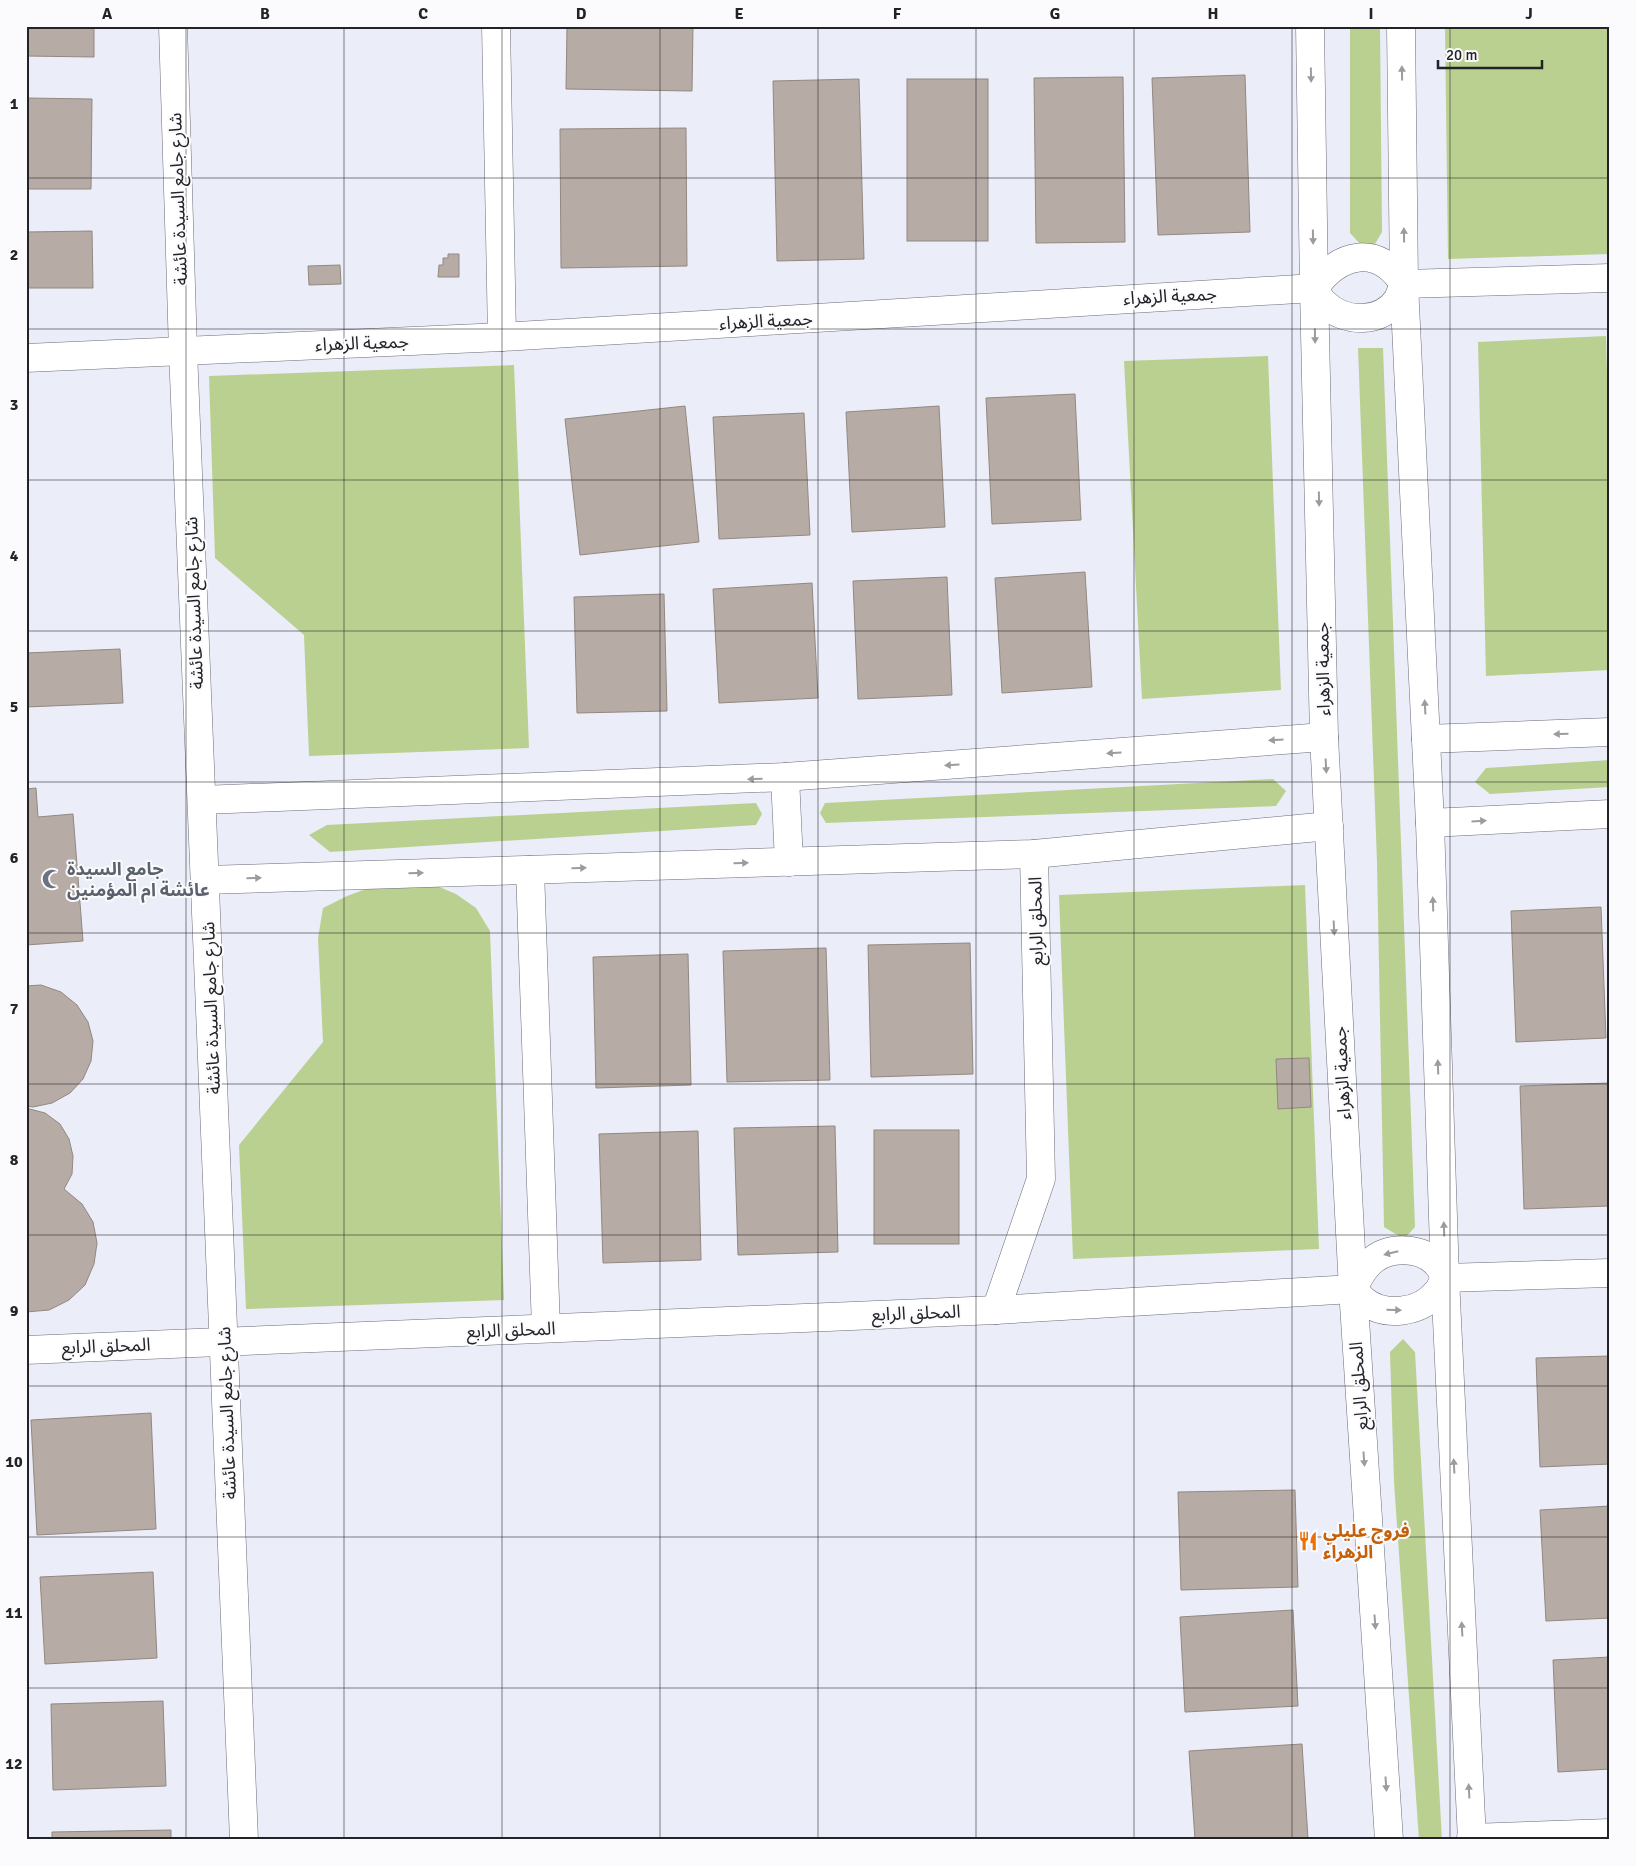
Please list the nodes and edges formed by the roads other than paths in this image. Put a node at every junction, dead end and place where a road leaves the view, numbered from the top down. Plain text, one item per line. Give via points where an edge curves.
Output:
1 (173, 26) edge
2 (496, 26) edge
3 (1310, 26) edge
4 (1401, 26) edge
5 (1610, 278) edge
6 (1404, 284) junction
7 (1314, 288) junction
8 (502, 337) junction
9 (183, 351) junction
10 (26, 358) edge
11 (1610, 732) edge
12 (1324, 737) junction
13 (1426, 739) junction
14 (786, 778) junction
15 (202, 800) junction
16 (1610, 814) edge
17 (1430, 823) junction
18 (1329, 826) junction
19 (1034, 854) junction
20 (789, 862) junction
21 (530, 870) junction
22 (205, 880) junction
23 (1610, 1273) edge
24 (1445, 1278) junction
25 (1353, 1289) junction
26 (996, 1310) junction
27 (546, 1328) junction
28 (225, 1342) junction
29 (26, 1350) edge
30 (1610, 1833) edge
31 (1472, 1839) edge
32 (244, 1840) edge
33 (1389, 1840) edge

1 - 9 street, شارع جامع السيدة عائشة
2 - 8 street
3 -> 7 street
6 -> 4 street
5 - 6 street
6 - 7 street via 1383,262 1352,258 1336,264
6 - 7 street via 1397,300 1384,311 1369,318 1352,319 1336,313 1322,302
13 -> 6 street
7 - 8 street, جمعية الزهراء
7 -> 12 street, جمعية الزهراء
8 - 9 street, جمعية الزهراء
9 - 10 street, جمعية الزهراء
9 - 15 street, شارع جامع السيدة عائشة
11 -> 13 street
12 -> 14 street
12 -> 18 street, جمعية الزهراء
13 - 17 street
14 -> 15 street
14 - 20 street
15 - 22 street, شارع جامع السيدة عائشة
17 -> 16 street
24 -> 17 street
18 - 19 street
18 -> 25 street, جمعية الزهراء
19 - 20 street
19 - 26 street, المحلق الرابع via 1042,1180
21 -> 20 street
22 -> 21 street
21 - 27 street
22 - 28 street, شارع جامع السيدة عائشة
23 - 24 street
25 -> 24 street via 1364,1301 1394,1311 1410,1309 1425,1302 1438,1292
24 -> 25 street via 1437,1264 1423,1254 1406,1250 1374,1259 1362,1271
31 -> 24 street
25 - 26 street, المحلق الرابع
25 -> 33 street, المحلق الرابع
26 - 27 street, المحلق الرابع
27 - 28 street, المحلق الرابع
28 - 29 street, المحلق الرابع
28 - 32 street, شارع جامع السيدة عائشة
30 - 31 street

